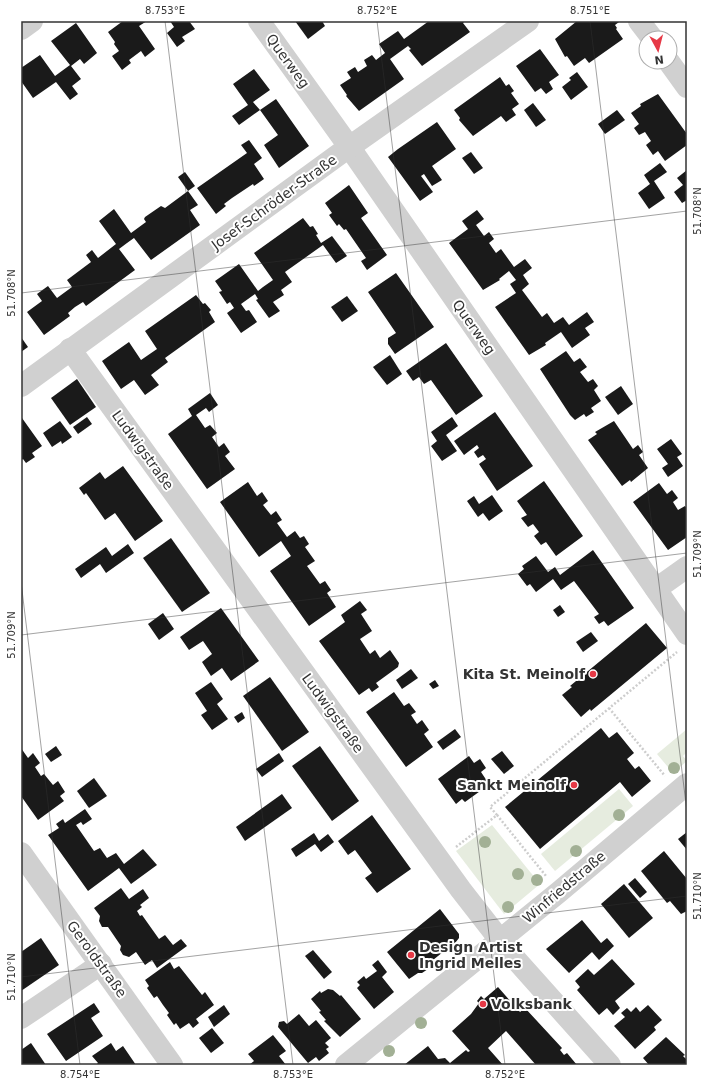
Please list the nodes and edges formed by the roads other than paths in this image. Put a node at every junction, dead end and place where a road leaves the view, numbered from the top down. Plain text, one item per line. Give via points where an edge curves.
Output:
1 (32, 21) edge
2 (259, 21) edge
3 (528, 21) edge
4 (639, 21) edge
5 (21, 29) edge
6 (646, 30) edge
7 (675, 70) edge
8 (687, 87) edge
9 (350, 148) junction
10 (70, 349) junction
11 (21, 386) edge
12 (687, 566) edge
13 (656, 590) junction
14 (684, 641) edge
15 (687, 784) edge
16 (21, 853) edge
17 (499, 940) junction
18 (101, 964) junction
19 (21, 1018) edge
20 (172, 1065) edge
21 (346, 1065) edge
22 (610, 1065) edge

1 - 5 street
2 - 9 street, Querweg
3 - 9 street, Josef-Schröder-Straße
4 - 6 street
7 - 8 street
9 - 10 street, Josef-Schröder-Straße
9 - 13 street, Querweg
10 - 11 street, Josef-Schröder-Straße
10 - 17 street, Ludwigstraße
12 - 13 street
13 - 14 street, Querweg
15 - 17 street, Winfriedstraße
16 - 18 street, Geroldstraße
17 - 21 street, Winfriedstraße
17 - 22 street, Ludwigstraße
18 - 19 street
18 - 20 street, Geroldstraße

